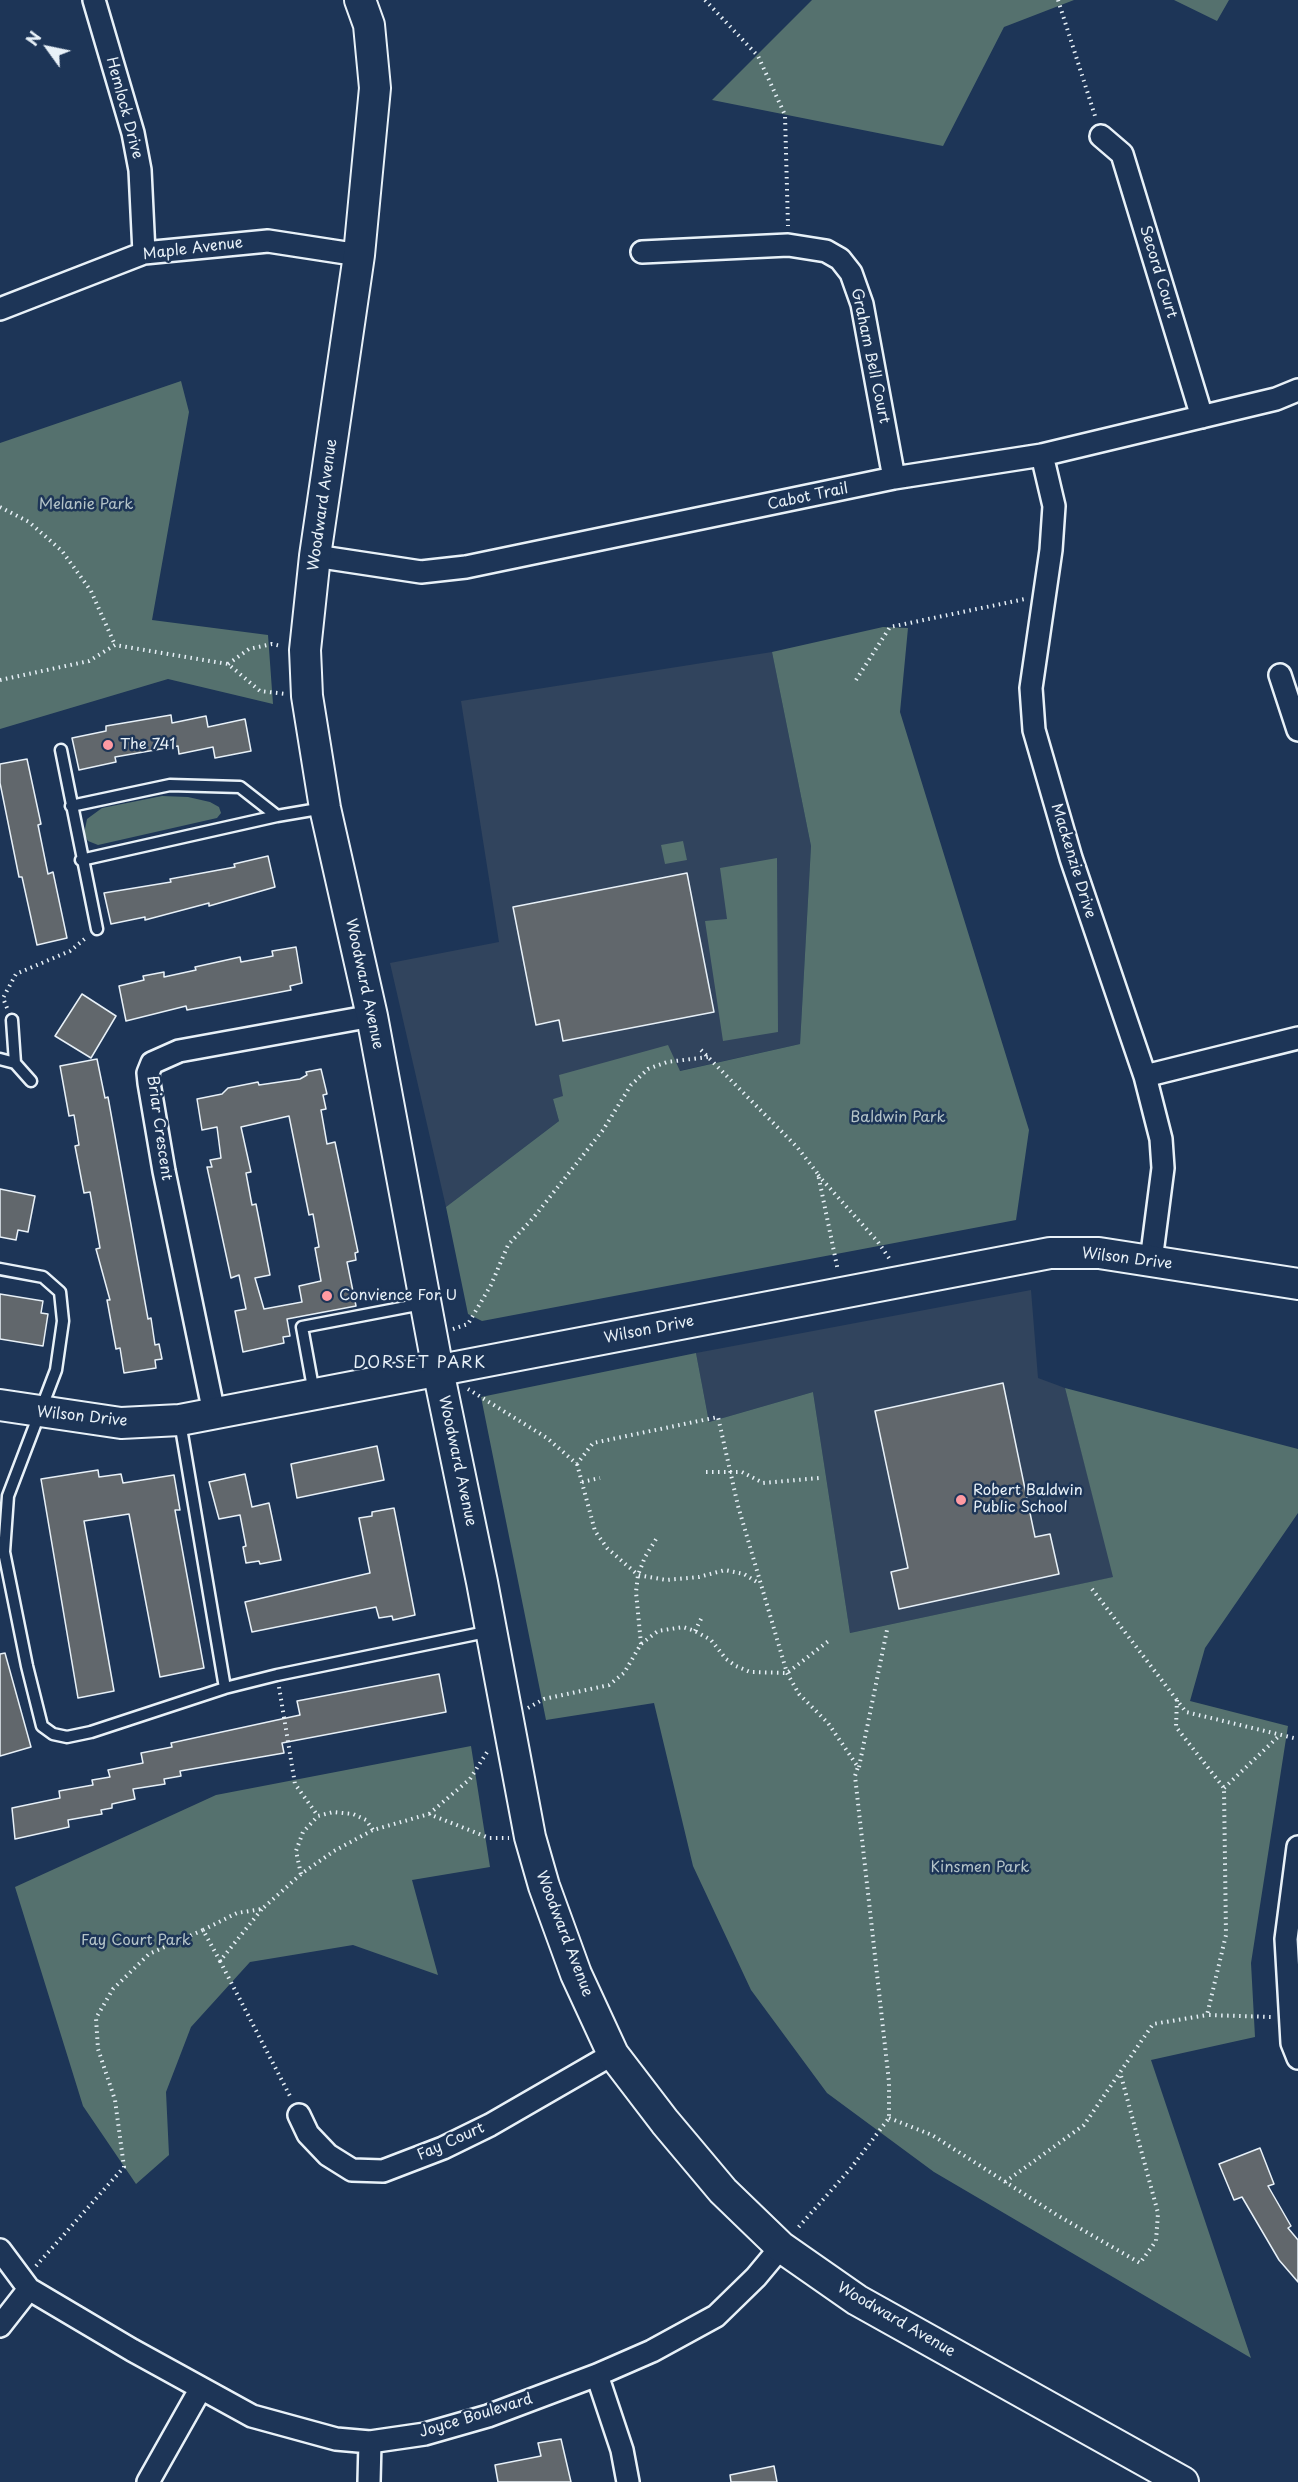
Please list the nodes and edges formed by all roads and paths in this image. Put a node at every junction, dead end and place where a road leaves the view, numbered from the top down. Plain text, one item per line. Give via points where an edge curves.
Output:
1 (94, 0) edge
2 (360, 0) edge
3 (705, 0) edge
4 (1058, 0) edge
5 (1101, 136) joint
6 (788, 245) junction
7 (642, 252) dead end
8 (144, 253) junction
9 (359, 255) junction
10 (0, 309) edge
11 (1298, 390) edge
12 (1202, 417) junction
13 (1042, 455) junction
14 (894, 478) junction
15 (0, 507) edge
16 (315, 556) junction
17 (1044, 596) junction
18 (115, 645) junction
19 (305, 650) junction
20 (228, 664) junction
21 (1280, 675) dead end
22 (0, 680) edge
23 (856, 680) dead end
24 (307, 696) junction
25 (1298, 730) edge
26 (61, 750) dead end
27 (71, 806) junction
28 (325, 808) junction
29 (277, 816) junction
30 (81, 860) junction
31 (97, 929) joint
32 (2, 997) edge
33 (372, 1016) junction
34 (12, 1020) joint
35 (1298, 1038) edge
36 (701, 1050) dead end
37 (708, 1057) junction
38 (0, 1059) edge
39 (15, 1063) junction
40 (1145, 1076) junction
41 (31, 1081) dead end
42 (818, 1174) junction
43 (1151, 1261) junction
44 (0, 1269) edge
45 (904, 1281) junction
46 (1298, 1284) edge
47 (842, 1292) junction
48 (426, 1303) junction
49 (432, 1336) junction
50 (438, 1371) junction
51 (314, 1394) junction
52 (0, 1405) edge
53 (38, 1413) junction
54 (214, 1413) junction
55 (180, 1420) junction
56 (577, 1464) junction
57 (730, 1470) junction
58 (706, 1472) dead end
59 (600, 1478) dead end
60 (819, 1478) dead end
61 (582, 1482) junction
62 (658, 1536) dead end
63 (638, 1575) junction
64 (761, 1584) junction
65 (1092, 1589) dead end
66 (702, 1617) dead end
67 (887, 1630) dead end
68 (491, 1631) junction
69 (695, 1631) junction
70 (831, 1639) dead end
71 (642, 1644) junction
72 (788, 1673) junction
73 (277, 1675) junction
74 (225, 1688) junction
75 (1177, 1700) junction
76 (509, 1719) junction
77 (1280, 1734) junction
78 (1298, 1739) edge
79 (858, 1767) junction
80 (1224, 1788) junction
81 (429, 1814) junction
82 (318, 1816) junction
83 (373, 1830) junction
84 (530, 1837) junction
85 (1298, 1853) edge
86 (302, 1874) junction
87 (262, 1909) junction
88 (203, 1930) junction
89 (220, 1961) junction
90 (1207, 2014) junction
91 (1290, 2018) junction
92 (613, 2054) junction
93 (1298, 2058) edge
94 (1120, 2072) junction
95 (299, 2115) joint
96 (889, 2118) junction
97 (1005, 2182) junction
98 (781, 2247) junction
99 (0, 2250) edge
100 (29, 2289) junction
101 (0, 2326) edge
102 (597, 2375) junction
103 (201, 2388) junction
104 (370, 2442) junction
105 (1180, 2481) edge
106 (148, 2482) edge
107 (369, 2482) edge
108 (628, 2482) edge

1 - 8 street, Hemlock Drive via 134,133
2 - 9 street, Woodward Avenue via 369,25 375,88
3 - 6 path via 758,56 785,115
4 - 5 path
5 - 12 street, Secord Court via 1122,154
6 - 7 street, Graham Bell Court
6 - 14 street, Graham Bell Court via 826,251 840,259 851,273 862,304
8 - 9 street, Maple Avenue via 268,241
8 - 10 street, Maple Avenue
9 - 16 street, Woodward Avenue
11 - 12 street, Cabot Trail
12 - 13 street, Cabot Trail
13 - 14 street, Cabot Trail
13 - 17 street, Mackenzie Drive via 1054,506
14 - 16 street, Cabot Trail via 466,567 421,572
15 - 18 path via 29,522 62,551 91,591
16 - 19 street, Woodward Avenue
17 - 23 path via 890,627
17 - 40 street, Mackenzie Drive via 1031,688 1034,730 1071,858
18 - 20 path
18 - 22 path via 89,661
19 - 20 path via 272,644 249,649
19 - 24 street, Woodward Avenue
20 - 24 path via 260,691
21 - 25 street
24 - 28 street, Woodward Avenue
26 - 27 lane
27 - 29 lane via 170,785 240,787
27 - 30 lane
28 - 29 lane
28 - 33 street, Woodward Avenue
29 - 30 lane
30 - 31 lane
31 - 32 path via 70,951 16,974
32 - 34 path
33 - 48 street, Woodward Avenue
33 - 54 street, Briar Crescent via 179,1051 152,1063 148,1073
34 - 39 lane
35 - 40 street
36 - 37 path
37 - 42 path via 797,1147
37 - 49 path via 667,1062 648,1069 631,1085 603,1130 508,1245 468,1324
38 - 39 lane
39 - 41 lane
40 - 43 street, Mackenzie Drive via 1161,1139 1163,1168
42 - 45 path via 878,1242
42 - 47 path
43 - 45 street, Wilson Drive via 1100,1253 1050,1253
43 - 46 street, Wilson Drive
44 - 53 lane via 42,1277 60,1292 63,1321 56,1370
45 - 47 street, Wilson Drive
47 - 50 street, Wilson Drive
48 - 49 street, Woodward Avenue
48 - 51 lane via 302,1328
49 - 50 street, Woodward Avenue
50 - 51 street, Wilson Drive
50 - 56 path via 547,1438
50 - 68 street, Woodward Avenue
51 - 54 street, Wilson Drive
52 - 53 street, Wilson Drive
53 - 55 street, Wilson Drive via 121,1423
53 - 74 lane via 8,1496 4,1552 42,1726 67,1737
54 - 55 street, Wilson Drive
55 - 74 lane
56 - 57 path via 593,1443 718,1416
56 - 61 path
57 - 58 path
57 - 60 path via 764,1483
57 - 64 path
59 - 61 path
61 - 63 path via 595,1531 607,1548
62 - 63 path
63 - 64 path via 666,1580 699,1578 725,1570 744,1574
63 - 71 path
64 - 72 path
65 - 75 path
66 - 69 path
67 - 79 path
68 - 73 lane
68 - 76 street, Woodward Avenue
69 - 71 path via 683,1627 658,1631
69 - 72 path via 711,1640 736,1666 750,1672
70 - 72 path
71 - 76 path via 624,1673 609,1686 544,1699
72 - 79 path via 799,1694 828,1723
73 - 74 lane
73 - 82 path via 295,1784
75 - 77 path via 1186,1712
75 - 80 path via 1176,1726
76 - 81 path via 470,1779
76 - 84 street, Woodward Avenue
77 - 78 path
77 - 80 path
79 - 96 path via 855,1776 889,2082
80 - 90 path via 1226,1935
81 - 83 path
81 - 84 path via 489,1838
82 - 83 path via 333,1812 353,1814 366,1820
82 - 86 path via 303,1832 296,1851
83 - 86 path
84 - 92 street, Woodward Avenue via 576,1974
85 - 91 street via 1286,1939
86 - 87 path
87 - 88 path via 237,1913
87 - 89 path
88 - 89 path
88 - 100 path via 149,1954 113,1989 96,2018 98,2049 115,2100 124,2167 36,2265
89 - 95 path
90 - 91 path
90 - 94 path via 1153,2024
91 - 93 street
92 - 95 street, Fay Court via 490,2126 383,2171 352,2170 328,2155 308,2134
92 - 98 street, Woodward Avenue via 723,2191
94 - 97 path via 1084,2125
94 - 97 path via 1158,2212 1156,2241 1140,2262
96 - 97 path via 932,2135
96 - 98 path
98 - 102 street, Joyce Boulevard via 716,2316
98 - 105 street, Woodward Avenue via 857,2300
99 - 100 street, Joyce Boulevard
100 - 101 street
100 - 103 street, Joyce Boulevard
102 - 104 street, Joyce Boulevard via 488,2416 425,2434
102 - 108 street via 622,2450
103 - 104 street, Joyce Boulevard via 252,2416 336,2439
103 - 106 street
104 - 107 street

